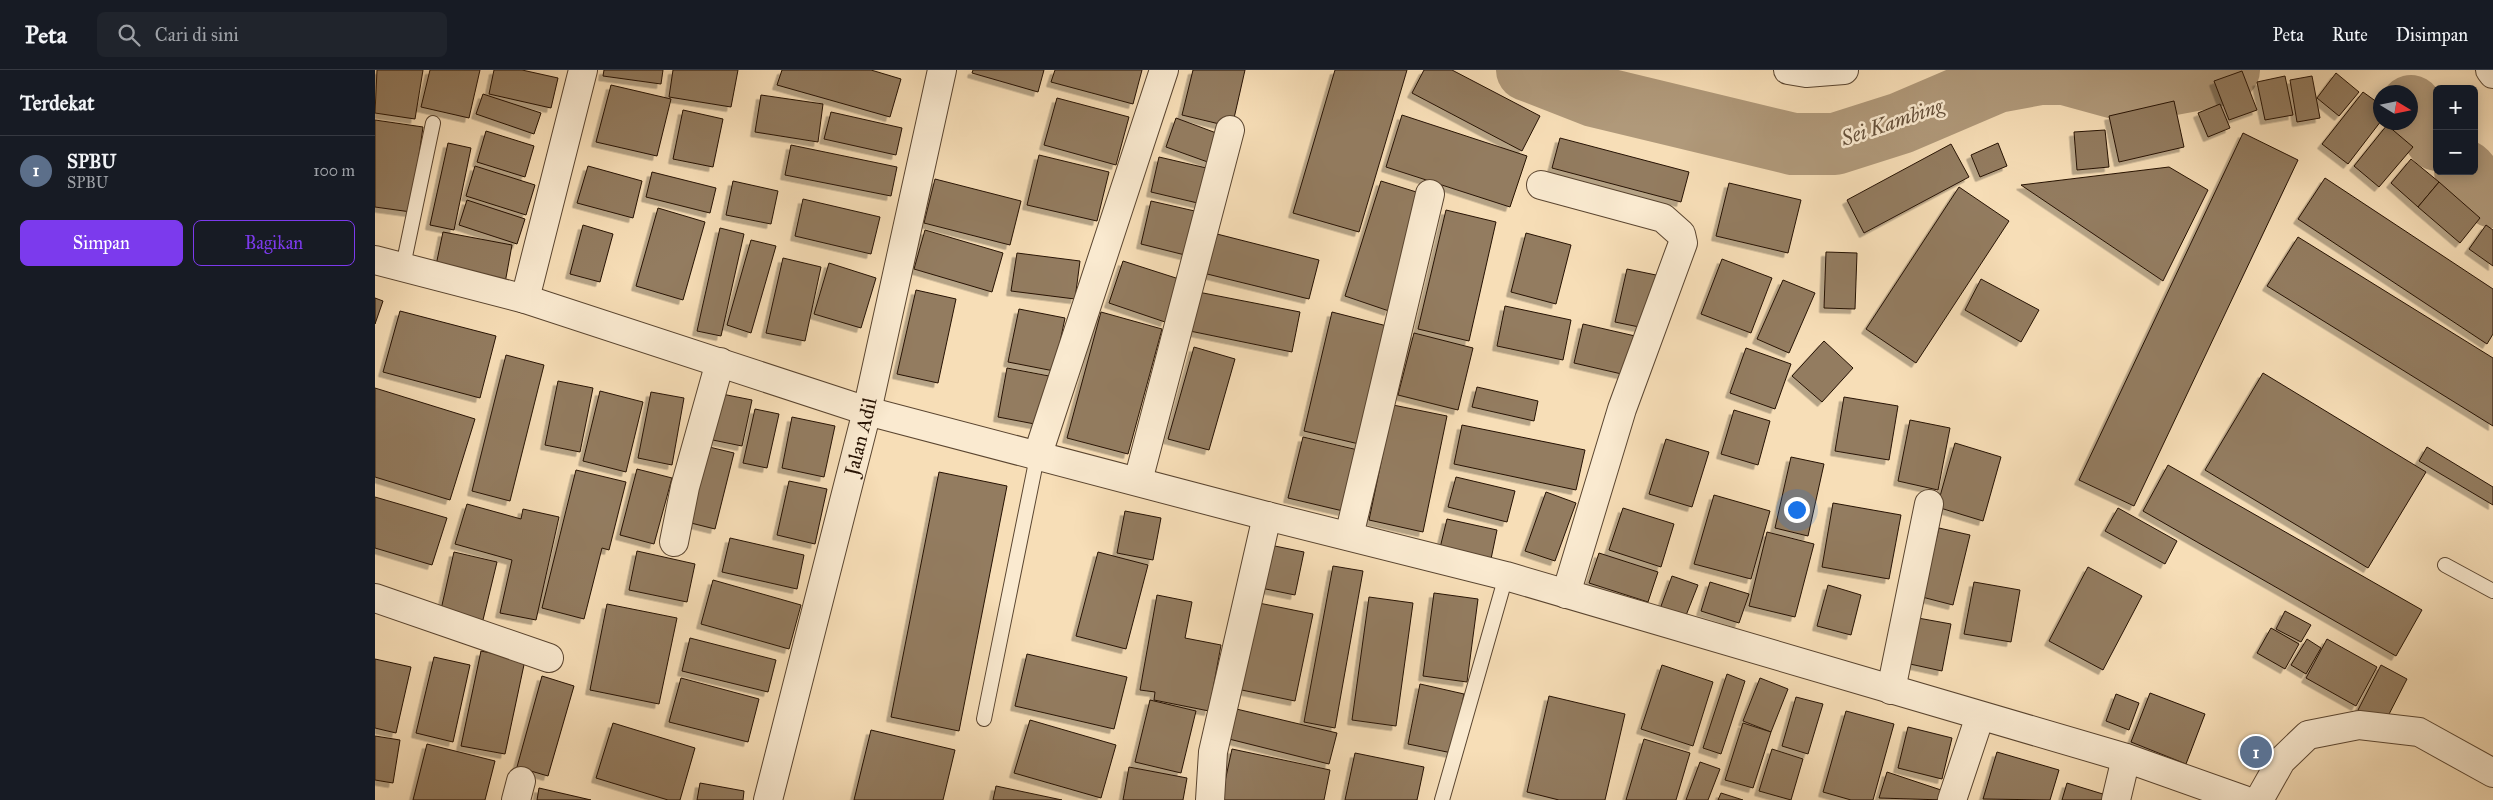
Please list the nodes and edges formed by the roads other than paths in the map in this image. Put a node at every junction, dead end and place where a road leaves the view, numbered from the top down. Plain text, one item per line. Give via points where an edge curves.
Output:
1 (583, 70) edge
2 (942, 70) edge
3 (1164, 70) edge
4 (1788, 70) edge
5 (1844, 70) edge
6 (2490, 70) edge
7 (2493, 74) edge
8 (433, 123) dead end
9 (1230, 130) dead end
10 (1541, 185) dead end
11 (1430, 194) dead end
12 (375, 260) edge
13 (403, 266) junction
14 (525, 299) junction
15 (720, 362) junction
16 (867, 411) junction
17 (1037, 456) junction
18 (1138, 481) junction
19 (1929, 504) dead end
20 (1267, 516) junction
21 (1349, 536) junction
22 (674, 542) dead end
23 (2445, 565) dead end
24 (1506, 576) junction
25 (2493, 590) edge
26 (1566, 594) junction
27 (375, 598) edge
28 (549, 658) dead end
29 (1891, 690) junction
30 (1980, 716) junction
31 (983, 719) dead end
32 (2125, 758) junction
33 (2493, 773) edge
34 (768, 800) edge
35 (1210, 800) edge
36 (1441, 800) edge
37 (1952, 800) edge
38 (2116, 800) edge
39 (2244, 800) edge
40 (2259, 800) edge

1 - 14 street
2 - 16 street, Jalan Adil
3 - 17 street
4 - 5 street via 1805,73
6 - 7 street
8 - 13 lane
9 - 18 street
10 - 26 street via 1663,218 1681,234 1683,243 1622,409
11 - 21 street
12 - 13 street
13 - 14 street
14 - 15 street
15 - 16 street
15 - 22 street via 685,487
16 - 17 street
16 - 34 street, Jalan Adil
17 - 18 street
17 - 31 lane
18 - 20 street
19 - 29 street
20 - 21 street
20 - 35 street via 1213,752
21 - 24 street
23 - 25 lane
24 - 26 street
24 - 36 lane
26 - 29 street
27 - 28 street
29 - 30 street
30 - 32 street
30 - 37 street
32 - 38 street
32 - 39 street
33 - 40 street via 2419,732 2359,726 2308,735 2281,761

